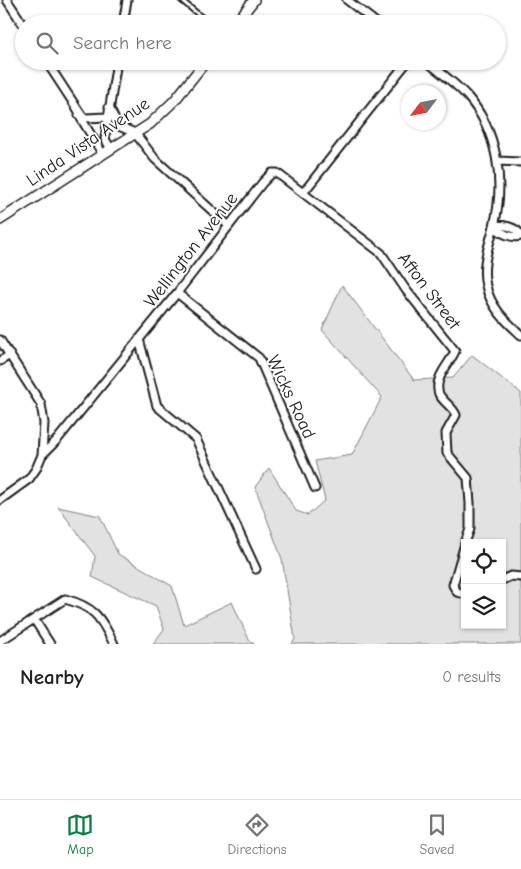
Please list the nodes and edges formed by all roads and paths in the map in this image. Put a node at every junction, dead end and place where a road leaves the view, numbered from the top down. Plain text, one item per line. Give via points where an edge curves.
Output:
1 (7, 0) edge
2 (127, 0) edge
3 (181, 0) edge
4 (254, 0) edge
5 (347, 0) edge
6 (17, 15) edge
7 (124, 15) edge
8 (199, 15) edge
9 (242, 15) edge
10 (366, 15) edge
11 (52, 70) edge
12 (115, 70) edge
13 (199, 70) edge
14 (401, 70) edge
15 (437, 70) edge
16 (109, 107) junction
17 (76, 108) junction
18 (107, 117) junction
19 (135, 134) junction
20 (106, 151) junction
21 (497, 161) junction
22 (521, 162) edge
23 (303, 193) junction
24 (1, 216) edge
25 (229, 226) junction
26 (494, 226) junction
27 (521, 236) edge
28 (177, 293) junction
29 (521, 335) edge
30 (139, 339) junction
31 (0, 340) edge
32 (10, 355) junction
33 (0, 361) edge
34 (42, 455) junction
35 (315, 488) dead end
36 (0, 500) edge
37 (467, 539) edge
38 (461, 558) edge
39 (256, 569) dead end
40 (521, 577) edge
41 (506, 578) edge
42 (461, 593) edge
43 (34, 619) junction
44 (0, 641) edge
45 (50, 644) edge
46 (114, 644) edge

1 - 6 street
2 - 7 street
3 - 8 lane
4 - 9 main road
5 - 10 street
11 - 17 street
12 - 16 street
13 - 19 main road, Linda Vista Avenue via 163,113
14 - 23 street
15 - 21 street via 480,114 491,137
16 - 18 street
16 - 19 street via 116,122
17 - 18 street via 85,118
17 - 20 street via 80,119
18 - 20 street
19 - 20 main road, Linda Vista Avenue
19 - 25 street via 155,159
20 - 24 main road, Linda Vista Avenue
21 - 22 street
21 - 26 street via 499,183
23 - 25 street, Wellington Avenue via 277,173 272,173
23 - 37 street, Afton Street via 381,252 406,290 455,351 438,380 439,394 456,415 446,433 447,453 468,478 470,529
25 - 28 street, Wellington Avenue
26 - 27 street via 501,224 518,231
26 - 29 street via 486,251 486,285 494,307
28 - 30 street, Wellington Avenue
28 - 35 street, Wicks Road via 259,358
30 - 34 street, Wellington Avenue
30 - 39 street via 158,406 196,439
31 - 32 street
32 - 33 street
32 - 34 street via 40,404 44,423
34 - 36 street, Wellington Avenue via 29,480
38 - 42 street, Afton Street via 453,586
40 - 41 street
43 - 44 street
43 - 45 street
43 - 46 street via 65,599 76,602 101,618

